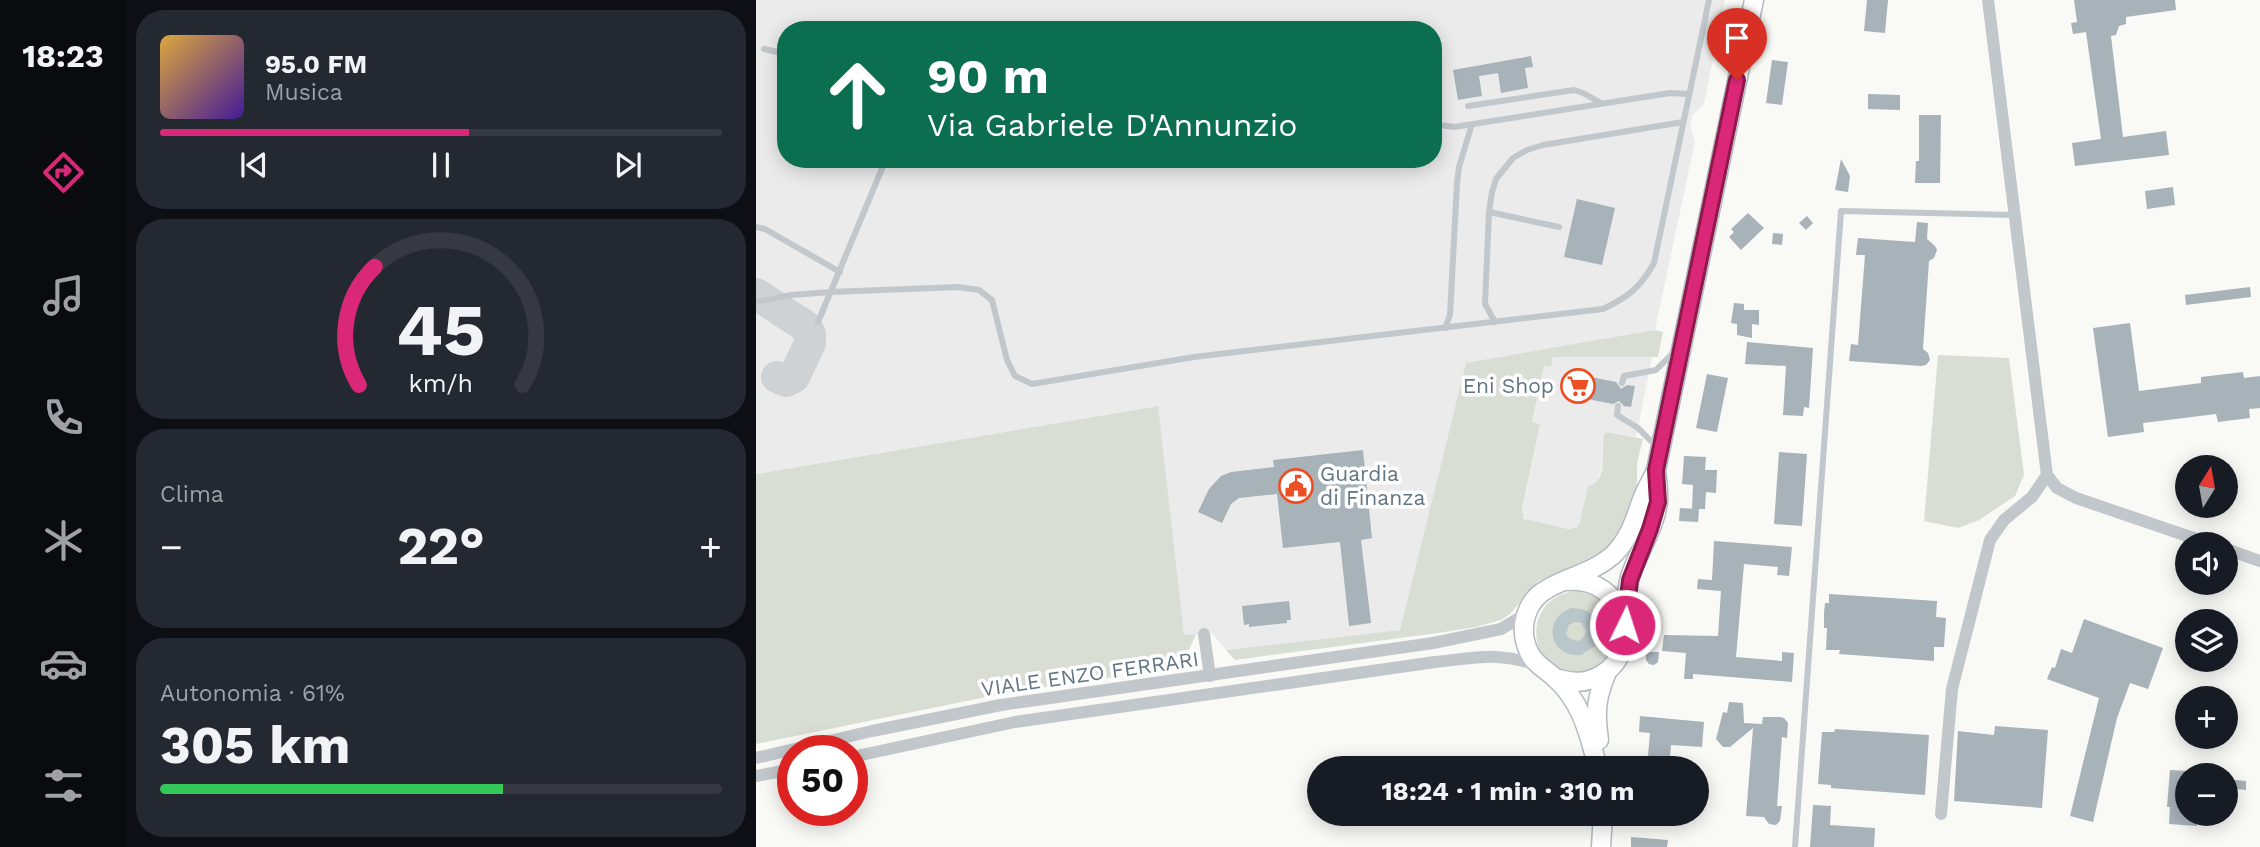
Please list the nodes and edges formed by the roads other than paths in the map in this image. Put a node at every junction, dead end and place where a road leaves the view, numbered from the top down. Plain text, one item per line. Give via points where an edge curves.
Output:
1 (1709, 0) edge
2 (1754, 0) edge
3 (1988, 0) edge
4 (764, 49) dead end
5 (777, 52) edge
6 (1689, 94) junction
7 (1601, 103) junction
8 (1468, 106) dead end
9 (1683, 122) junction
10 (1472, 124) junction
11 (1442, 125) edge
12 (882, 168) edge
13 (1489, 212) junction
14 (2015, 215) junction
15 (756, 227) edge
16 (1559, 227) dead end
17 (840, 272) junction
18 (831, 292) junction
19 (756, 302) edge
20 (1495, 322) junction
21 (818, 323) dead end
22 (1445, 328) junction
23 (1681, 346) junction
24 (1622, 383) dead end
25 (1618, 406) dead end
26 (1661, 450) junction
27 (1656, 470) junction
28 (2047, 475) junction
29 (2176, 532) edge
30 (2238, 554) edge
31 (2260, 561) edge
32 (1566, 581) junction
33 (1526, 614) junction
34 (1625, 625) junction
35 (1204, 634) dead end
36 (1539, 666) junction
37 (1607, 672) junction
38 (1210, 676) junction
39 (1555, 678) junction
40 (868, 754) edge
41 (1596, 756) edge
42 (1599, 756) edge
43 (756, 758) edge
44 (777, 772) edge
45 (756, 776) edge
46 (1941, 814) dead end
47 (1602, 826) edge
48 (1601, 847) edge
49 (1796, 847) edge

1 - 6 lane
2 - 23 main road
3 - 14 street
4 - 5 lane
6 - 7 lane
6 - 9 lane
7 - 8 lane via 1574,90
7 - 10 lane
9 - 13 lane via 1527,150 1513,158 1496,179
9 - 20 lane via 1654,263 1644,282 1603,309
10 - 11 lane
10 - 22 lane via 1458,175 1450,315
12 - 17 lane
13 - 16 lane
13 - 20 lane via 1485,303
14 - 28 street
14 - 49 lane via 1841,211
15 - 17 lane
17 - 18 lane
18 - 19 lane
18 - 21 lane
18 - 22 lane via 979,290 992,300 1015,376 1032,384 1194,357
20 - 22 lane
23 - 24 lane via 1656,370 1624,376
23 - 26 main road
25 - 26 lane via 1617,415
26 - 27 main road
27 - 32 main road via 1624,542 1601,564
27 - 34 main road via 1658,502 1630,580
28 - 29 street via 2057,488 2076,498
28 - 46 street via 1990,540 1952,689
30 - 31 street
32 - 33 main road via 1546,589
32 - 34 main road via 1589,582 1609,594
33 - 36 main road via 1524,638
33 - 38 street, VIALE ENZO FERRARI via 1501,629 1433,643
34 - 37 main road via 1623,649
35 - 38 street
36 - 39 main road
36 - 40 street, VIALE ENZO FERRARI via 1509,656 1435,662 1015,722
37 - 39 main road via 1578,683
37 - 42 main road via 1597,696
38 - 43 street, VIALE ENZO FERRARI via 1002,705
39 - 41 main road via 1577,705
44 - 45 street
47 - 48 main road

